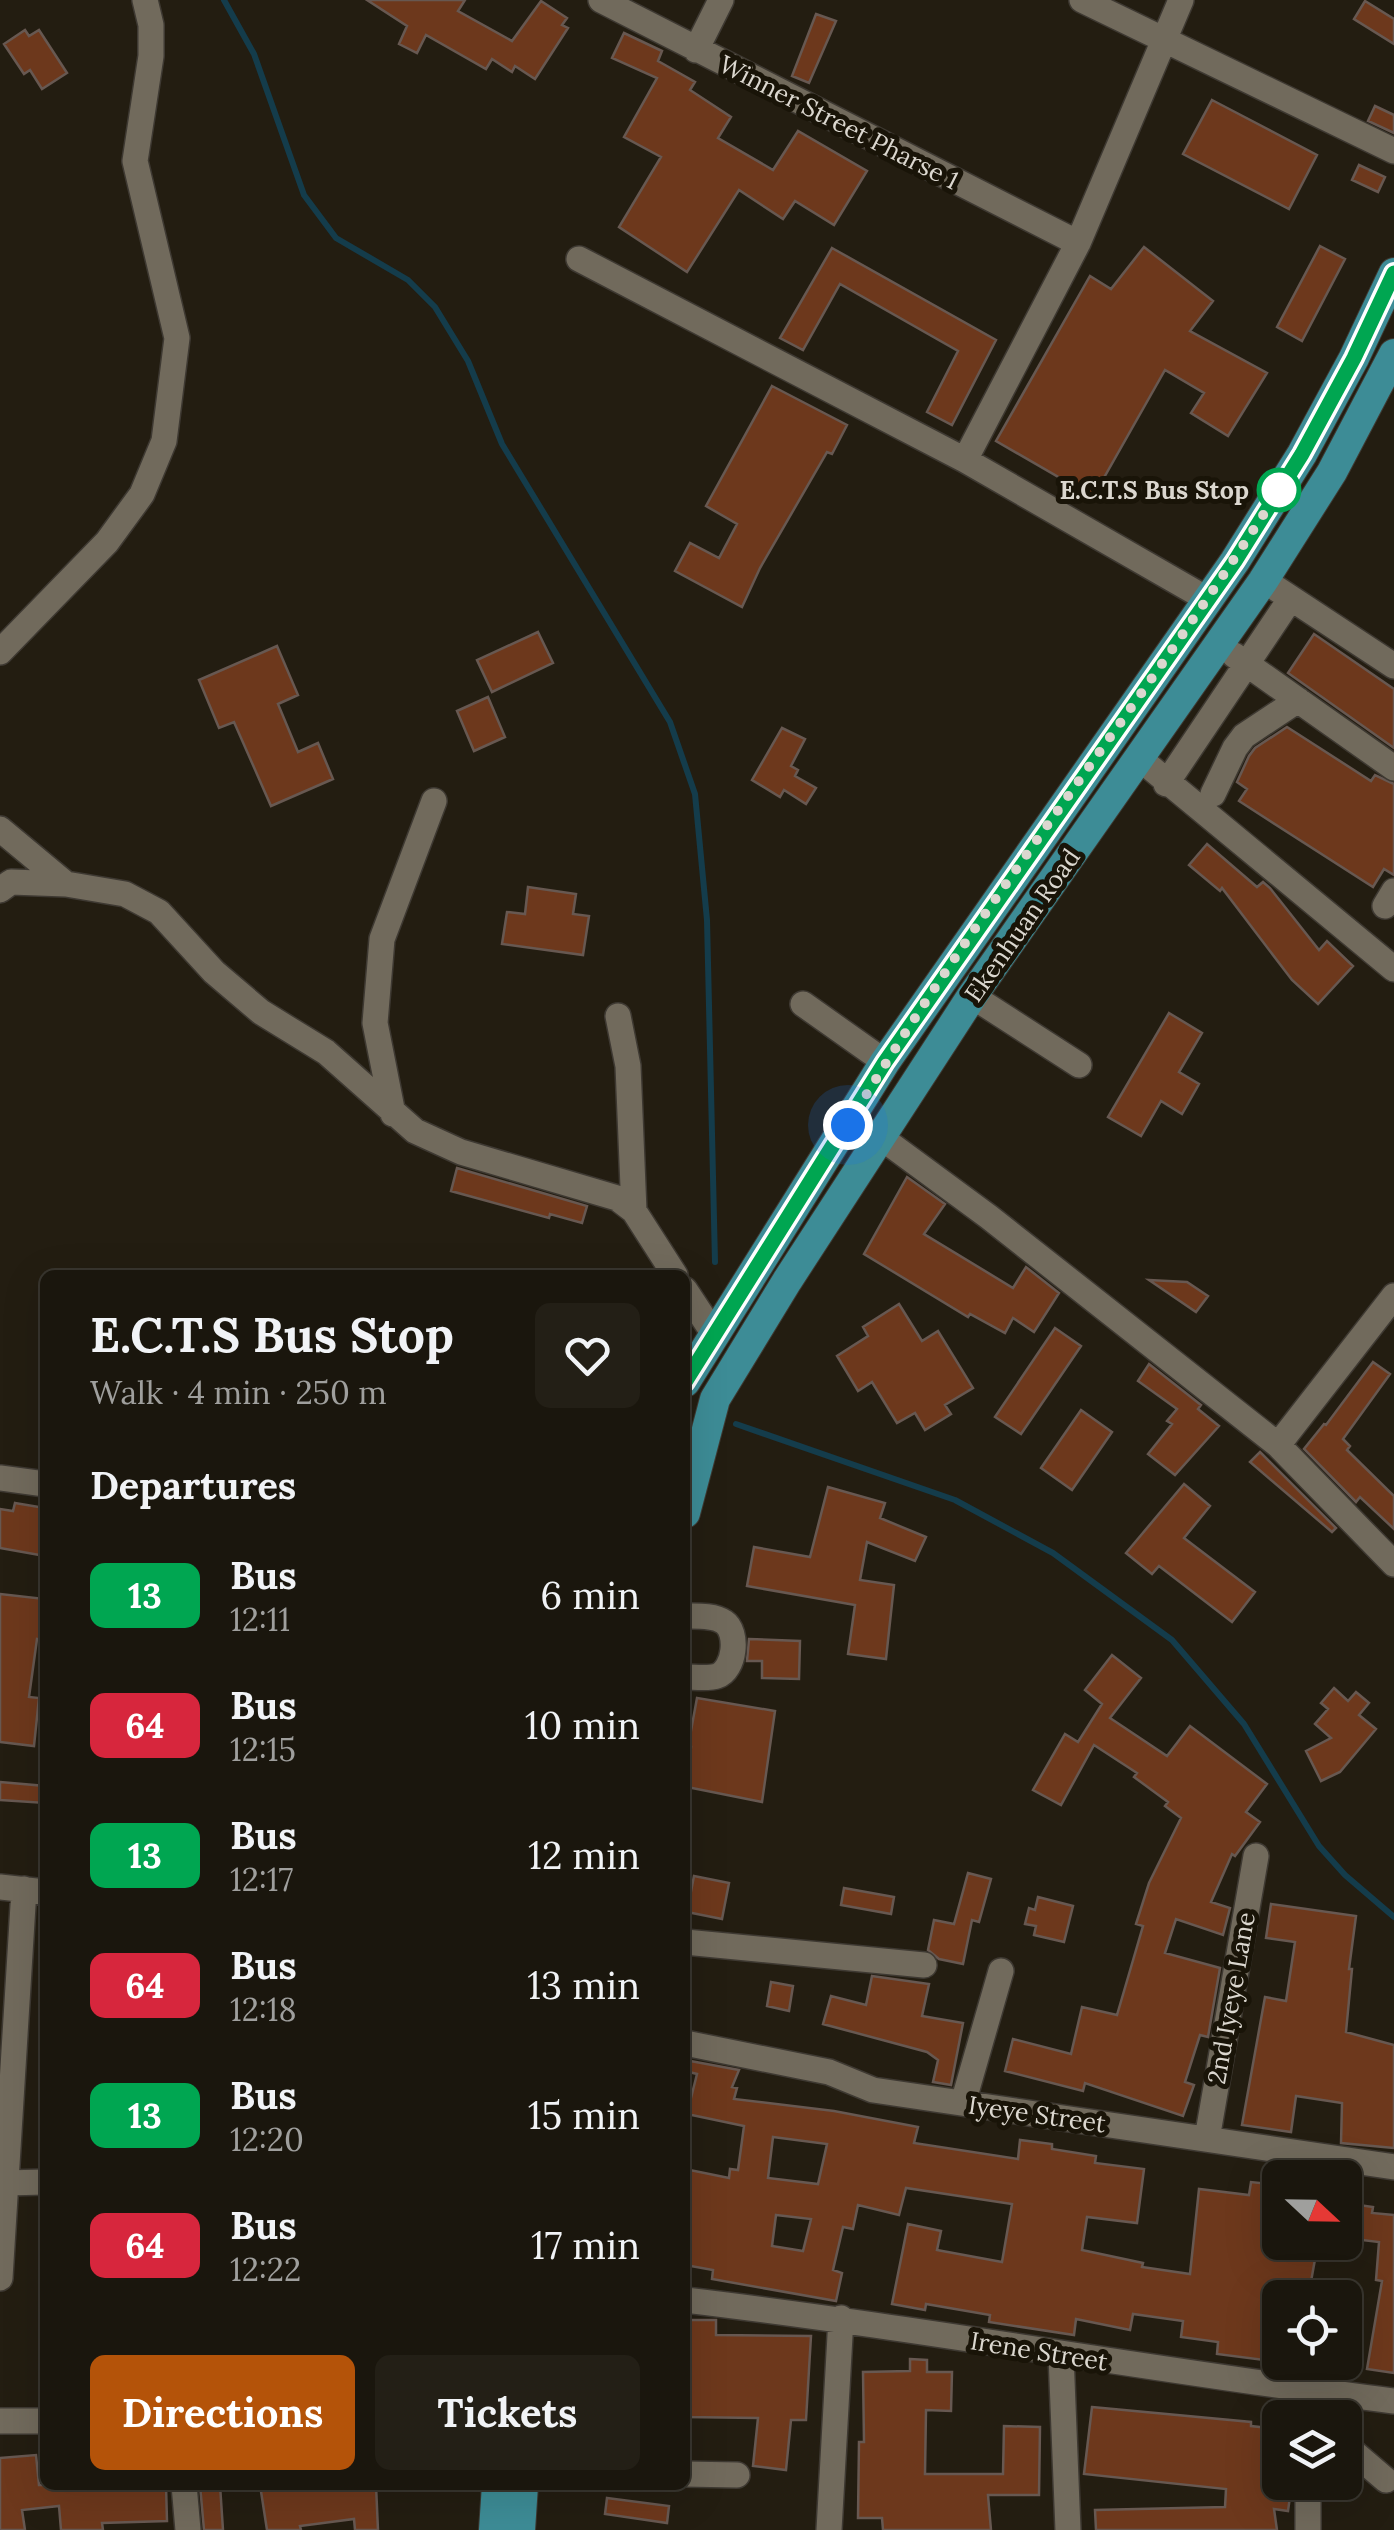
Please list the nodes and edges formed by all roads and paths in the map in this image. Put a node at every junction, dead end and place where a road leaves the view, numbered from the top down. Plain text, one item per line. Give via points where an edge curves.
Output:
1 (144, 0) edge
2 (600, 0) edge
3 (721, 0) edge
4 (1082, 0) edge
5 (1181, 0) edge
6 (1165, 40) junction
7 (696, 50) junction
8 (1394, 151) edge
9 (1078, 243) junction
10 (579, 258) dead end
11 (1394, 273) edge
12 (1391, 369) edge
13 (965, 460) junction
14 (1263, 581) junction
15 (1207, 598) junction
16 (1290, 598) junction
17 (1217, 644) junction
18 (0, 652) edge
19 (1246, 664) junction
20 (1394, 666) edge
21 (1298, 700) junction
22 (1138, 758) junction
23 (1394, 768) edge
24 (1166, 784) junction
25 (1213, 794) dead end
26 (434, 801) dead end
27 (0, 829) edge
28 (66, 884) junction
29 (0, 890) edge
30 (1391, 958) edge
31 (972, 996) junction
32 (803, 1004) dead end
33 (618, 1016) dead end
34 (885, 1062) junction
35 (1078, 1065) dead end
36 (393, 1114) junction
37 (879, 1136) junction
38 (634, 1211) junction
39 (672, 1270) edge
40 (1394, 1296) edge
41 (690, 1298) edge
42 (714, 1334) junction
43 (690, 1374) edge
44 (1278, 1445) junction
45 (0, 1478) edge
46 (40, 1483) edge
47 (690, 1494) edge
48 (1394, 1564) edge
49 (690, 1616) edge
50 (690, 1676) edge
51 (1256, 1856) dead end
52 (23, 1889) edge
53 (690, 1942) edge
54 (924, 1965) dead end
55 (1001, 1971) dead end
56 (690, 2044) edge
57 (963, 2103) junction
58 (1207, 2139) junction
59 (1394, 2167) edge
60 (40, 2182) edge
61 (5, 2183) junction
62 (0, 2278) edge
63 (690, 2301) edge
64 (840, 2318) junction
65 (1061, 2355) junction
66 (1307, 2390) junction
67 (1307, 2400) edge
68 (1394, 2402) edge
69 (40, 2420) edge
70 (0, 2421) edge
71 (1362, 2460) edge
72 (690, 2474) edge
73 (737, 2476) dead end
74 (1386, 2480) dead end
75 (184, 2490) edge
76 (497, 2490) edge
77 (523, 2490) edge
78 (1308, 2500) edge
79 (188, 2530) edge
80 (494, 2530) edge
81 (520, 2530) edge
82 (829, 2530) edge
83 (1068, 2530) edge
84 (1308, 2530) edge

1 - 18 street via 151,56 135,162 177,338 164,441 142,494 107,542
2 - 7 street, Winner Street Pharse 1
3 - 7 street
4 - 6 street
5 - 6 street
6 - 8 street
6 - 9 street
7 - 9 street, Winner Street Pharse 1
9 - 13 street
10 - 13 street
11 - 15 main road, Ekenhuan Road via 1302,454
12 - 14 main road, Ekenhuan Road
13 - 15 street
14 - 16 street
14 - 17 main road, Ekenhuan Road
15 - 34 main road, Ekenhuan Road
16 - 19 street
16 - 20 street
17 - 19 street
17 - 22 main road, Ekenhuan Road
19 - 21 street
19 - 24 street
21 - 23 street
21 - 25 street via 1244,736
22 - 24 street
22 - 31 main road, Ekenhuan Road
24 - 30 street
26 - 36 street via 382,939 376,1023
27 - 28 street
28 - 29 street via 10,882
28 - 36 street via 125,894 158,912 226,982 337,1061
31 - 35 street
31 - 37 main road, Ekenhuan Road
32 - 34 street
33 - 38 street via 628,1066
34 - 42 main road, Ekenhuan Road
36 - 38 street via 461,1152 601,1191
37 - 44 street
37 - 47 main road, Ekenhuan Road via 715,1399
38 - 39 street
40 - 44 street
41 - 42 street
42 - 43 main road, Ekenhuan Road
44 - 48 street
45 - 46 street
49 - 50 street via 725,1622 732,1632 732,1659 716,1676
51 - 58 street, 2nd Iyeye Lane
52 - 61 street
53 - 54 street
55 - 57 street
56 - 57 street, Iyeye Street via 829,2072 873,2090
57 - 58 street, Iyeye Street
58 - 59 street, Iyeye Street
60 - 61 street
61 - 62 street
63 - 64 street, Irene Street
64 - 65 street, Irene Street
64 - 82 street
65 - 66 street, Irene Street
65 - 83 street
66 - 67 street
66 - 68 street, Irene Street
69 - 70 street
71 - 74 street
72 - 73 street
75 - 79 street
76 - 80 main road
77 - 81 main road
78 - 84 street

